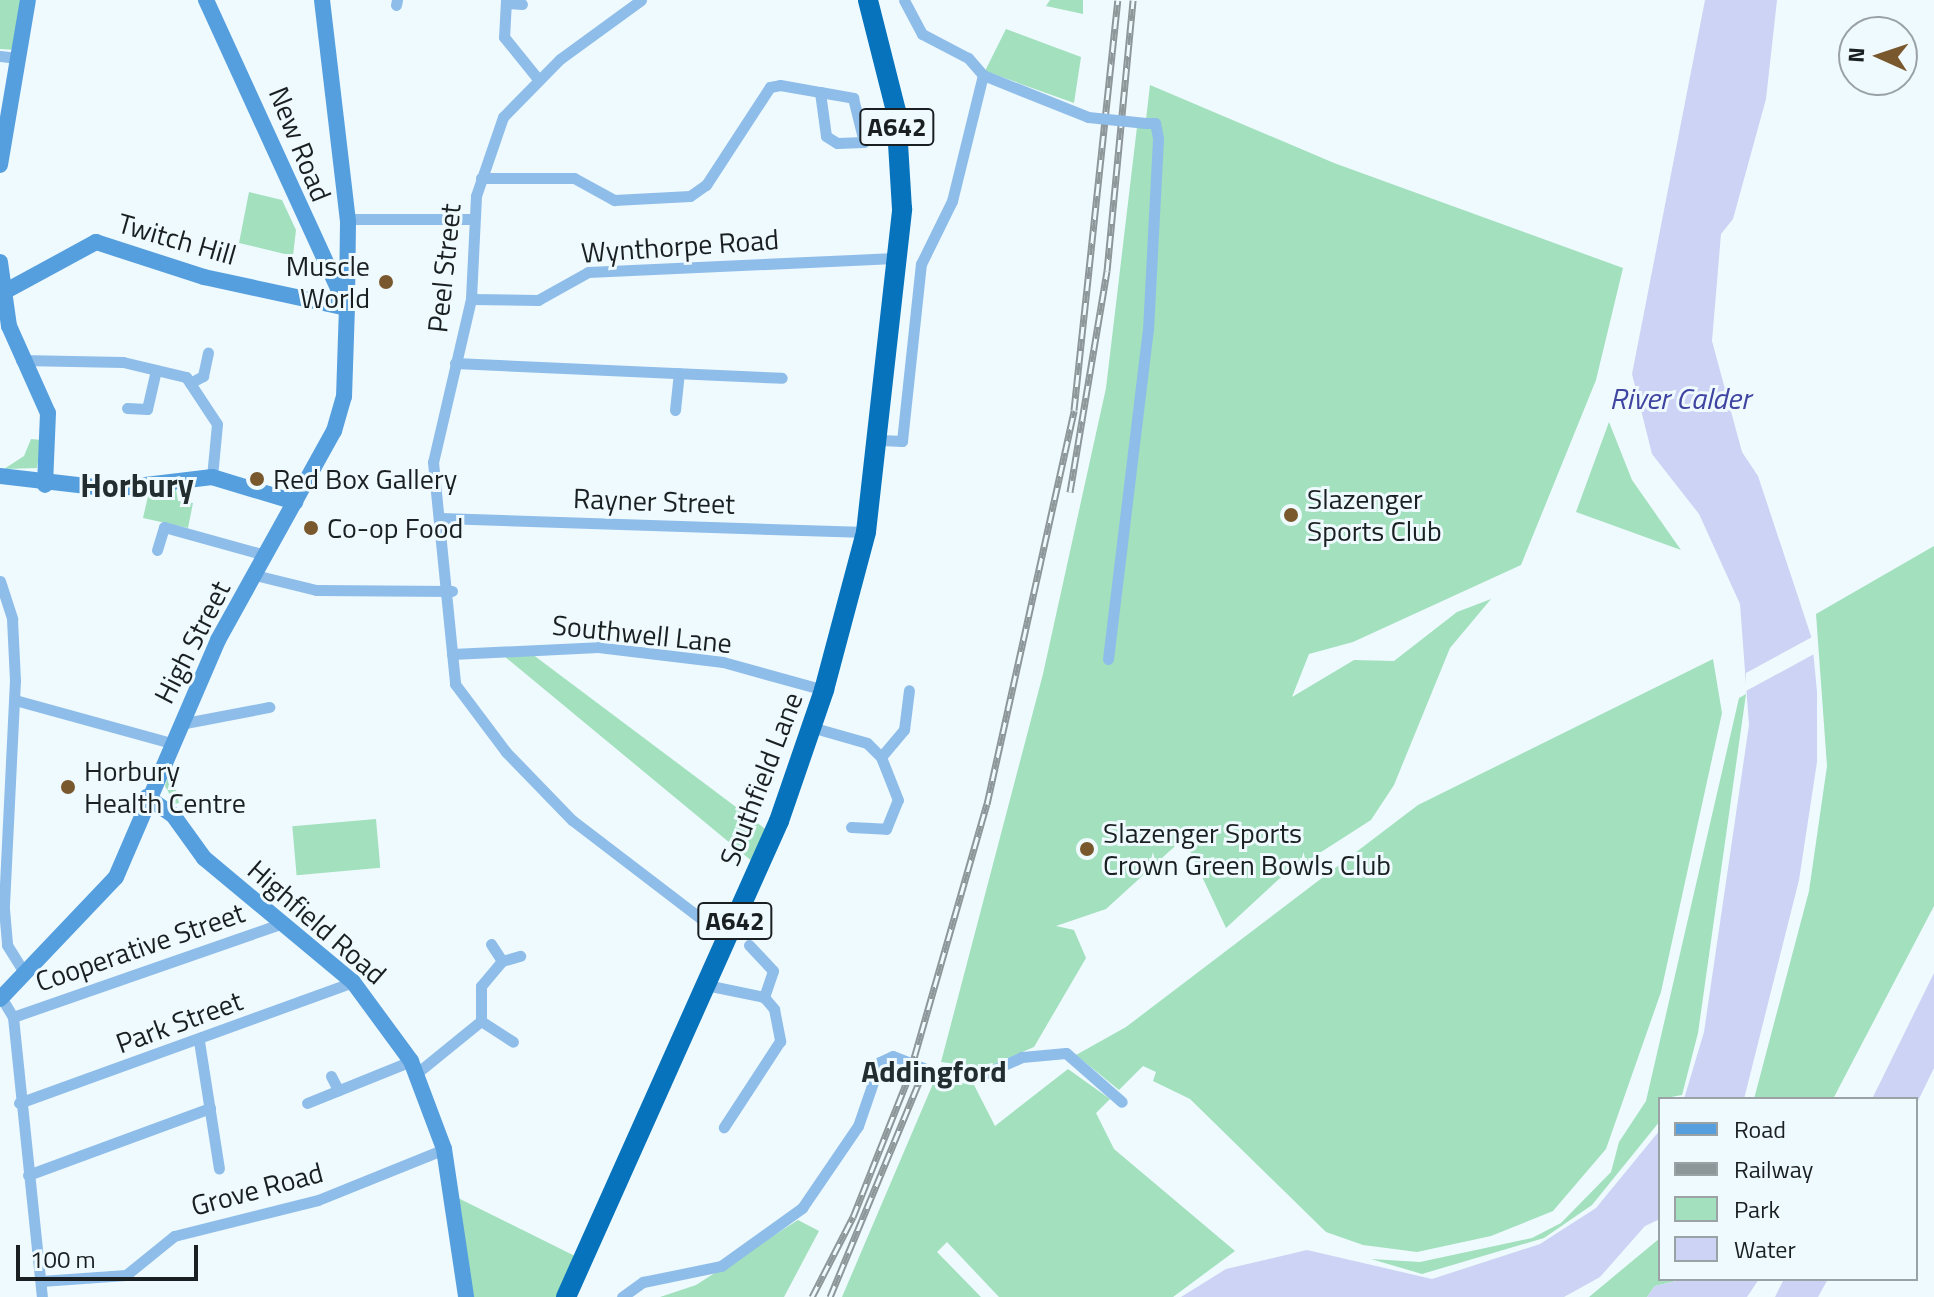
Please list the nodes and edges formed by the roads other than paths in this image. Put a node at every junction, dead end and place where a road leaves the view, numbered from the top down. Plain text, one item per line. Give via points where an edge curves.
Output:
1 (28, 0) edge
2 (206, 0) edge
3 (322, 0) edge
4 (641, 0) edge
5 (868, 0) edge
6 (904, 0) edge
7 (506, 1) edge
8 (522, 4) dead end
9 (9, 57) edge
10 (983, 75) junction
11 (538, 79) junction
12 (820, 92) junction
13 (0, 165) edge
14 (481, 178) junction
15 (348, 219) junction
16 (473, 219) junction
17 (900, 258) junction
18 (0, 262) edge
19 (4, 292) junction
20 (471, 299) junction
21 (347, 308) junction
22 (208, 353) dead end
23 (20, 360) junction
24 (455, 363) junction
25 (156, 370) junction
26 (679, 373) junction
27 (774, 375) dead end
28 (190, 383) junction
29 (127, 408) dead end
30 (675, 410) dead end
31 (881, 440) junction
32 (0, 476) edge
33 (212, 477) junction
34 (45, 485) junction
35 (295, 502) junction
36 (441, 518) junction
37 (866, 532) junction
38 (157, 550) dead end
39 (265, 555) junction
40 (255, 575) junction
41 (0, 581) edge
42 (452, 591) junction
43 (452, 654) junction
44 (1108, 659) dead end
45 (824, 690) junction
46 (909, 690) dead end
47 (15, 700) junction
48 (269, 707) dead end
49 (179, 724) junction
50 (811, 727) junction
51 (171, 743) junction
52 (881, 757) junction
53 (147, 797) junction
54 (851, 827) dead end
55 (283, 923) junction
56 (708, 924) dead end
57 (4, 944) edge
58 (491, 944) dead end
59 (749, 945) dead end
60 (520, 956) dead end
61 (502, 961) junction
62 (25, 974) junction
63 (353, 982) junction
64 (706, 985) junction
65 (764, 997) junction
66 (1, 998) edge
67 (13, 1017) junction
68 (481, 1021) junction
69 (199, 1041) junction
70 (513, 1042) dead end
71 (414, 1067) junction
72 (331, 1076) dead end
73 (338, 1090) junction
74 (1122, 1102) dead end
75 (19, 1103) junction
76 (307, 1103) dead end
77 (210, 1108) junction
78 (724, 1127) dead end
79 (444, 1149) junction
80 (219, 1168) dead end
81 (28, 1175) junction
82 (41, 1281) junction
83 (42, 1297) edge
84 (466, 1297) edge
85 (566, 1297) edge
86 (622, 1297) edge

1 - 9 main road
2 - 21 main road, New Road
3 - 15 main road, High Street
4 - 11 street, Peel Street
5 - 17 highway, Southfield Lane / A642 via 896,111
6 - 10 street via 922,34 968,58
7 - 8 street
7 - 11 street via 507,44
9 - 13 main road
10 - 31 street via 952,201 921,264 902,441
10 - 44 street, bridge via 1088,117 1155,123 1148,330
11 - 14 street, Peel Street via 503,117
12 - 12 street via 853,98 864,142 837,143 826,136
12 - 14 street via 770,87 706,185 690,196 614,200 574,178
14 - 16 street, Peel Street
15 - 16 street
15 - 21 main road, High Street
16 - 20 street, Peel Street
17 - 20 street, Wynthorpe Road via 588,272 538,300
17 - 31 highway, Southfield Lane / A642
18 - 19 main road
19 - 21 main road, Twitch Hill via 96,242 204,277
19 - 23 main road
20 - 24 street, Peel Street
21 - 35 main road, High Street via 350,340 340,413
22 - 28 street via 203,376
23 - 25 street via 123,362
23 - 34 main road via 48,413
24 - 26 street
24 - 36 street, Peel Street via 433,440
25 - 28 street
25 - 29 street via 147,409
26 - 27 street
26 - 30 street
28 - 33 street via 217,424
31 - 37 highway, Southfield Lane / A642
32 - 34 main road
33 - 34 main road via 125,489
33 - 35 main road
35 - 39 main road, High Street
36 - 37 street, Rayner Street
36 - 42 street, Peel Street
37 - 45 highway, Southfield Lane / A642
38 - 39 street via 164,527
39 - 40 main road, High Street
40 - 42 street via 316,590
40 - 49 main road, High Street
41 - 47 street via 12,619
42 - 43 street, Peel Street
43 - 45 street, Southwell Lane via 598,647 723,662
43 - 56 street, Peel Street via 455,684 506,752 572,820
45 - 50 highway, Southfield Lane / A642
46 - 52 street via 904,730
47 - 51 street
47 - 57 street via 2,849
48 - 49 street
49 - 51 main road, High Street
50 - 52 street via 867,743
50 - 64 highway, Southfield Lane / A642
51 - 53 main road, High Street
52 - 54 street via 898,800 886,829
53 - 55 main road, Highfield Road via 173,815 204,858
53 - 62 main road, High Street via 116,877
55 - 63 main road, Highfield Road
55 - 67 street, Cooperative Street
57 - 62 street
58 - 61 street
59 - 65 street via 773,971
60 - 61 street
61 - 68 street via 481,986
62 - 66 main road, High Street
63 - 69 street, Park Street
63 - 71 main road, Highfield Road
64 - 65 street
64 - 85 highway, Southfield Lane / A642
65 - 78 street via 774,1009 780,1041
66 - 67 street
67 - 75 street
68 - 70 street
68 - 71 street
69 - 75 street, Park Street
69 - 77 street
71 - 73 street
71 - 79 main road, Highfield Road
72 - 73 street
73 - 76 street
74 - 86 street, bridge via 1066,1053 1022,1057 986,1073 936,1073 893,1056 880,1062 858,1126 802,1208 721,1266 643,1282
75 - 81 street
77 - 80 street
77 - 81 street
79 - 82 street, Grove Road via 318,1200 161,1241 126,1275
79 - 84 main road, Highfield Road
81 - 82 street
82 - 83 street

